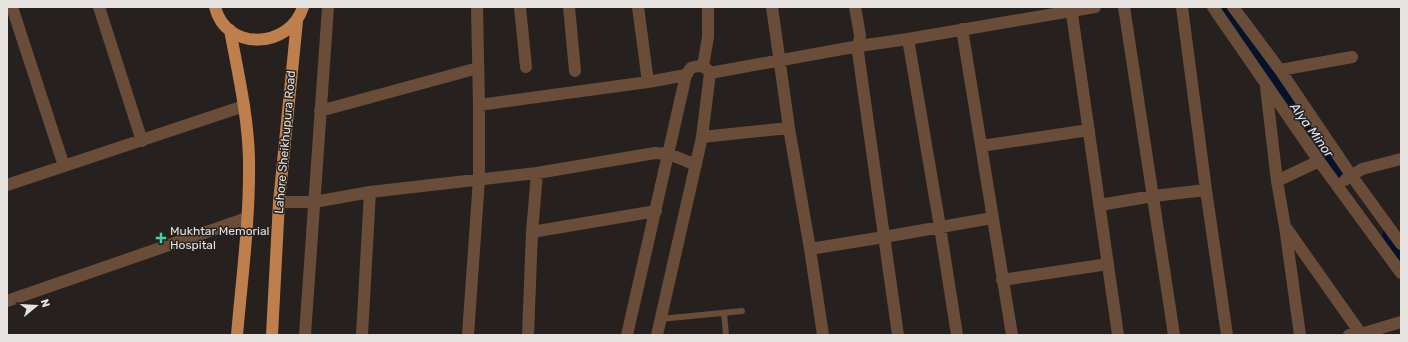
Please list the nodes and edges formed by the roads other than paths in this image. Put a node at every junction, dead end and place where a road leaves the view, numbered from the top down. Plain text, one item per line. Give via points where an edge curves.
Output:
1 (12, 7) edge
2 (99, 7) edge
3 (215, 7) edge
4 (303, 7) edge
5 (328, 7) edge
6 (479, 7) edge
7 (520, 7) edge
8 (569, 7) edge
9 (638, 7) edge
10 (708, 7) edge
11 (772, 7) edge
12 (855, 7) edge
13 (1095, 7) edge
14 (1124, 7) edge
15 (1182, 7) edge
16 (1213, 7) edge
17 (1233, 7) edge
18 (1072, 9) edge
19 (296, 21) junction
20 (962, 29) junction
21 (230, 30) junction
22 (908, 39) junction
23 (858, 46) junction
24 (1352, 58) dead end
25 (780, 61) junction
26 (526, 67) dead end
27 (478, 68) junction
28 (706, 69) junction
29 (1280, 70) junction
30 (575, 71) dead end
31 (686, 75) junction
32 (648, 82) junction
33 (1266, 84) junction
34 (479, 105) junction
35 (244, 106) junction
36 (320, 112) junction
37 (789, 128) junction
38 (1089, 130) junction
39 (702, 136) junction
40 (142, 140) junction
41 (981, 146) junction
42 (668, 154) junction
43 (1401, 159) edge
44 (1319, 161) junction
45 (696, 165) junction
46 (64, 166) junction
47 (537, 173) junction
48 (479, 179) junction
49 (1344, 180) junction
50 (1277, 181) junction
51 (7, 185) edge
52 (1206, 190) junction
53 (370, 192) junction
54 (1153, 196) junction
55 (279, 202) junction
56 (314, 202) junction
57 (1100, 205) junction
58 (656, 211) junction
59 (247, 218) junction
60 (992, 218) junction
61 (940, 227) junction
62 (1285, 227) junction
63 (532, 232) junction
64 (884, 237) junction
65 (1401, 244) edge
66 (810, 249) junction
67 (1108, 264) junction
68 (1401, 273) edge
69 (1002, 280) junction
70 (7, 301) edge
71 (742, 311) dead end
72 (724, 313) junction
73 (660, 319) junction
74 (1401, 322) edge
75 (1355, 334) edge
76 (237, 335) edge
77 (272, 335) edge
78 (305, 335) edge
79 (362, 335) edge
80 (468, 335) edge
81 (528, 335) edge
82 (627, 335) edge
83 (657, 335) edge
84 (726, 335) edge
85 (823, 335) edge
86 (898, 335) edge
87 (957, 335) edge
88 (1012, 335) edge
89 (1118, 335) edge
90 (1174, 335) edge
91 (1227, 335) edge
92 (1300, 335) edge

1 - 46 street
2 - 40 street
3 - 21 highway via 222,22
4 - 19 highway
5 - 36 street
6 - 27 street
7 - 26 street
8 - 30 street
9 - 32 street
10 - 28 street
11 - 25 street
12 - 23 street via 860,35
13 - 18 street
14 - 54 street
15 - 52 street
16 - 33 street
17 - 29 street
18 - 20 street
18 - 38 street
19 - 21 highway via 286,32 273,38 243,38
19 - 55 highway, Lahore Sheikhupura Road
20 - 22 street
20 - 41 street
21 - 35 highway
22 - 23 street
22 - 61 street
23 - 25 street
23 - 64 street
24 - 29 street
25 - 28 street
25 - 37 street
27 - 34 street
27 - 36 street
28 - 31 street via 691,68
28 - 39 street
29 - 49 street
31 - 32 street
31 - 42 street
32 - 34 street
33 - 44 street
33 - 50 street
34 - 48 street
35 - 40 street
35 - 59 highway via 249,159
36 - 56 street
37 - 39 street
37 - 66 street
38 - 41 street
38 - 57 street
39 - 45 street
40 - 46 street
41 - 60 street
42 - 45 street
42 - 47 street via 640,155
42 - 58 street
43 - 49 street via 1368,167
44 - 49 street
44 - 50 street
45 - 73 street
46 - 51 street
47 - 48 street
47 - 63 street
48 - 53 street
48 - 80 street
49 - 65 street
49 - 68 street
50 - 62 street
52 - 54 street
52 - 91 street
53 - 56 street
53 - 79 street
54 - 57 street
54 - 90 street
55 - 56 street
55 - 77 highway, Lahore Sheikhupura Road
56 - 78 street
57 - 67 street
58 - 63 street
58 - 82 street
59 - 70 street
59 - 76 highway
60 - 61 street
60 - 69 street
61 - 64 street
61 - 87 street
62 - 75 street
62 - 92 street
63 - 81 street
64 - 66 street
64 - 86 street
66 - 85 street
67 - 69 street
67 - 89 street
69 - 88 street
71 - 72 lane
72 - 73 lane
72 - 84 lane
73 - 83 street
74 - 75 street

